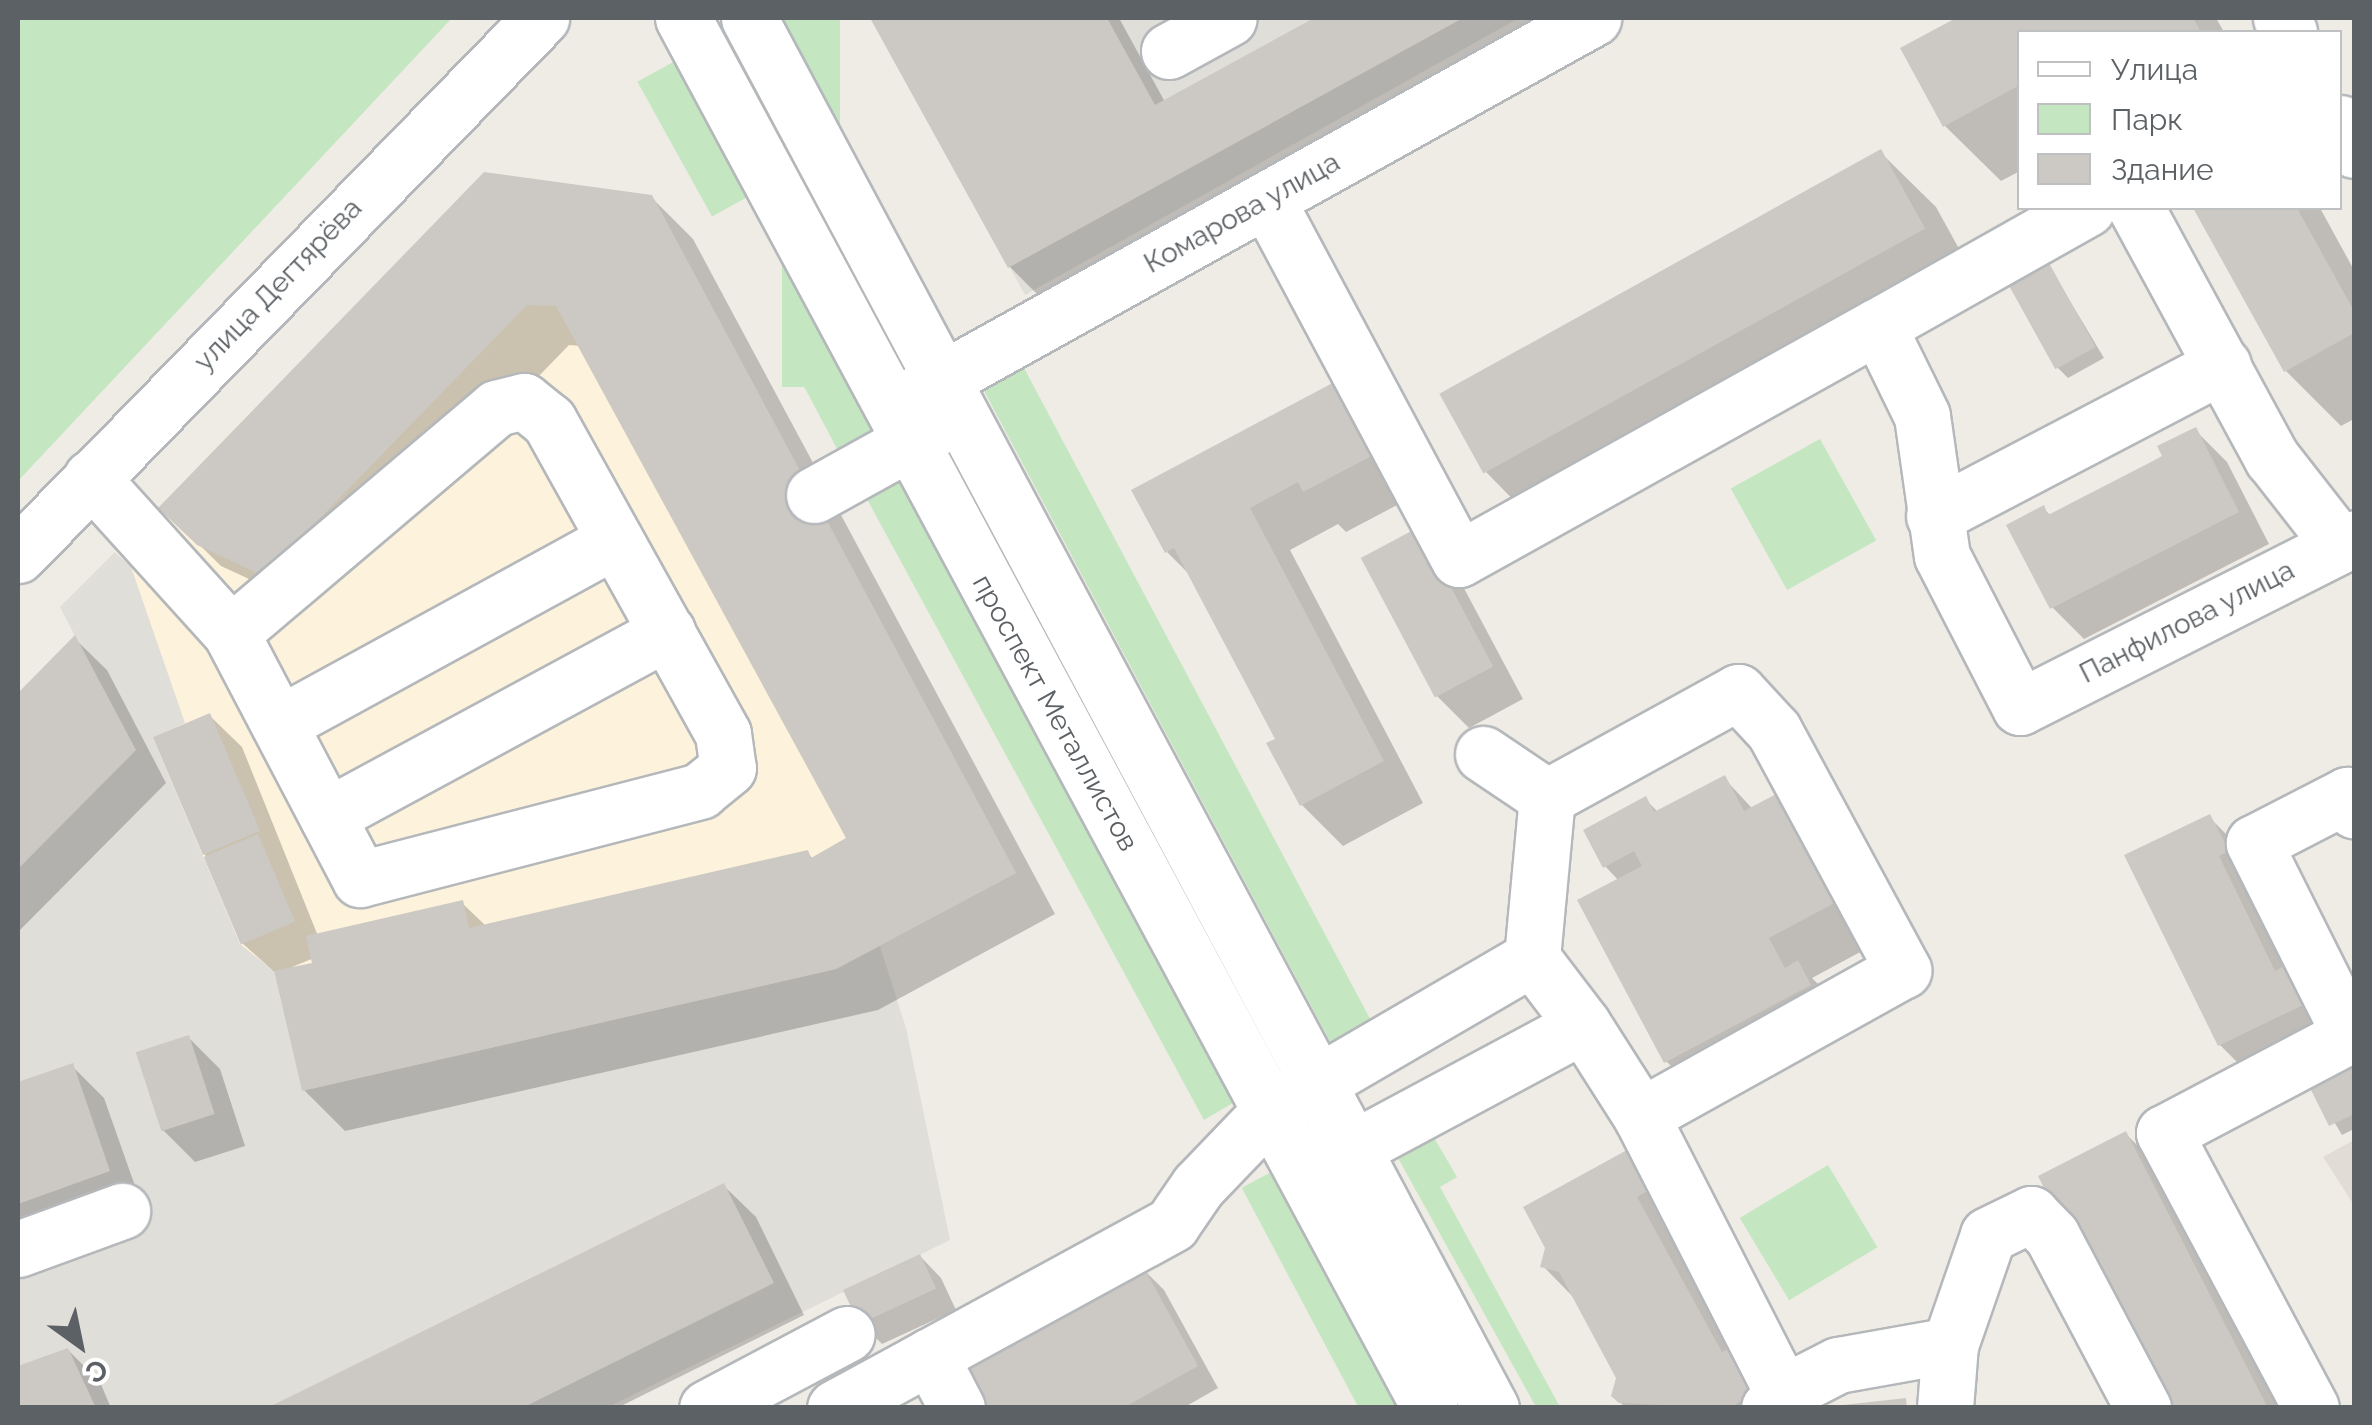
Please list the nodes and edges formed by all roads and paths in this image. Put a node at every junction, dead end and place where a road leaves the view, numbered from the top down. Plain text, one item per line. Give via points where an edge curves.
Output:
1 (541, 18) edge
2 (682, 18) edge
3 (749, 18) edge
4 (1229, 18) edge
5 (1594, 18) edge
6 (1169, 50) dead end
7 (2342, 126) edge
8 (2354, 150) edge
9 (1266, 200) junction
10 (2083, 210) edge
11 (2137, 210) edge
12 (1878, 326) junction
13 (2223, 366) junction
14 (953, 395) junction
15 (899, 426) junction
16 (91, 478) junction
17 (814, 495) dead end
18 (1934, 516) junction
19 (615, 540) junction
20 (2347, 542) edge
21 (18, 556) edge
22 (667, 632) junction
23 (232, 633) junction
24 (279, 724) junction
25 (1484, 754) dead end
26 (1547, 798) junction
27 (2354, 810) edge
28 (328, 816) junction
29 (1532, 958) junction
30 (1583, 1024) junction
31 (2352, 1034) edge
32 (1316, 1082) junction
33 (1270, 1110) junction
34 (1641, 1116) junction
35 (1352, 1149) junction
36 (122, 1210) dead end
37 (18, 1248) edge
38 (847, 1334) dead end
39 (1950, 1345) junction
40 (930, 1356) junction
41 (1776, 1400) edge
42 (707, 1408) edge
43 (834, 1408) edge
44 (957, 1408) edge
45 (1430, 1408) edge
46 (1491, 1408) edge
47 (1945, 1408) edge
48 (2142, 1408) edge
49 (2311, 1408) edge

1 - 16 street, улица Дегтярёва
2 - 15 street, проспект Металлистов
3 - 14 street, проспект Металлистов
4 - 6 street
5 - 9 street, Комарова улица
7 - 8 street
9 - 12 street via 1459,559
9 - 14 street, Комарова улица
10 - 12 street
11 - 13 street
12 - 18 street via 1922,416
13 - 18 street
13 - 20 street via 2272,458
14 - 15 street, Комарова улица
14 - 32 street, проспект Металлистов
15 - 17 street, Комарова улица
15 - 33 street, проспект Металлистов
16 - 21 street, улица Дегтярёва
16 - 23 street
18 - 20 street, Панфилова улица via 1942,556 2020,707
19 - 22 street
19 - 23 street via 549,421 524,400 510,400
19 - 24 street
22 - 28 street
22 - 28 street via 730,751 728,768 700,791 360,879
23 - 24 street
24 - 28 street
25 - 26 street
26 - 29 street
26 - 34 street via 1738,692 1774,730 1903,970
27 - 31 street via 2346,795 2254,842
29 - 30 street
29 - 32 street
30 - 34 street
30 - 35 street
31 - 49 street via 2164,1132
32 - 33 street
32 - 35 street, проспект Металлистов
33 - 40 street via 1190,1180 1172,1224
33 - 45 street, проспект Металлистов
34 - 41 street
35 - 46 street, проспект Металлистов
36 - 37 street
38 - 42 street
39 - 41 street via 1838,1365
39 - 47 street
39 - 48 street via 1988,1235 2031,1214 2052,1236
40 - 43 street
40 - 44 street

